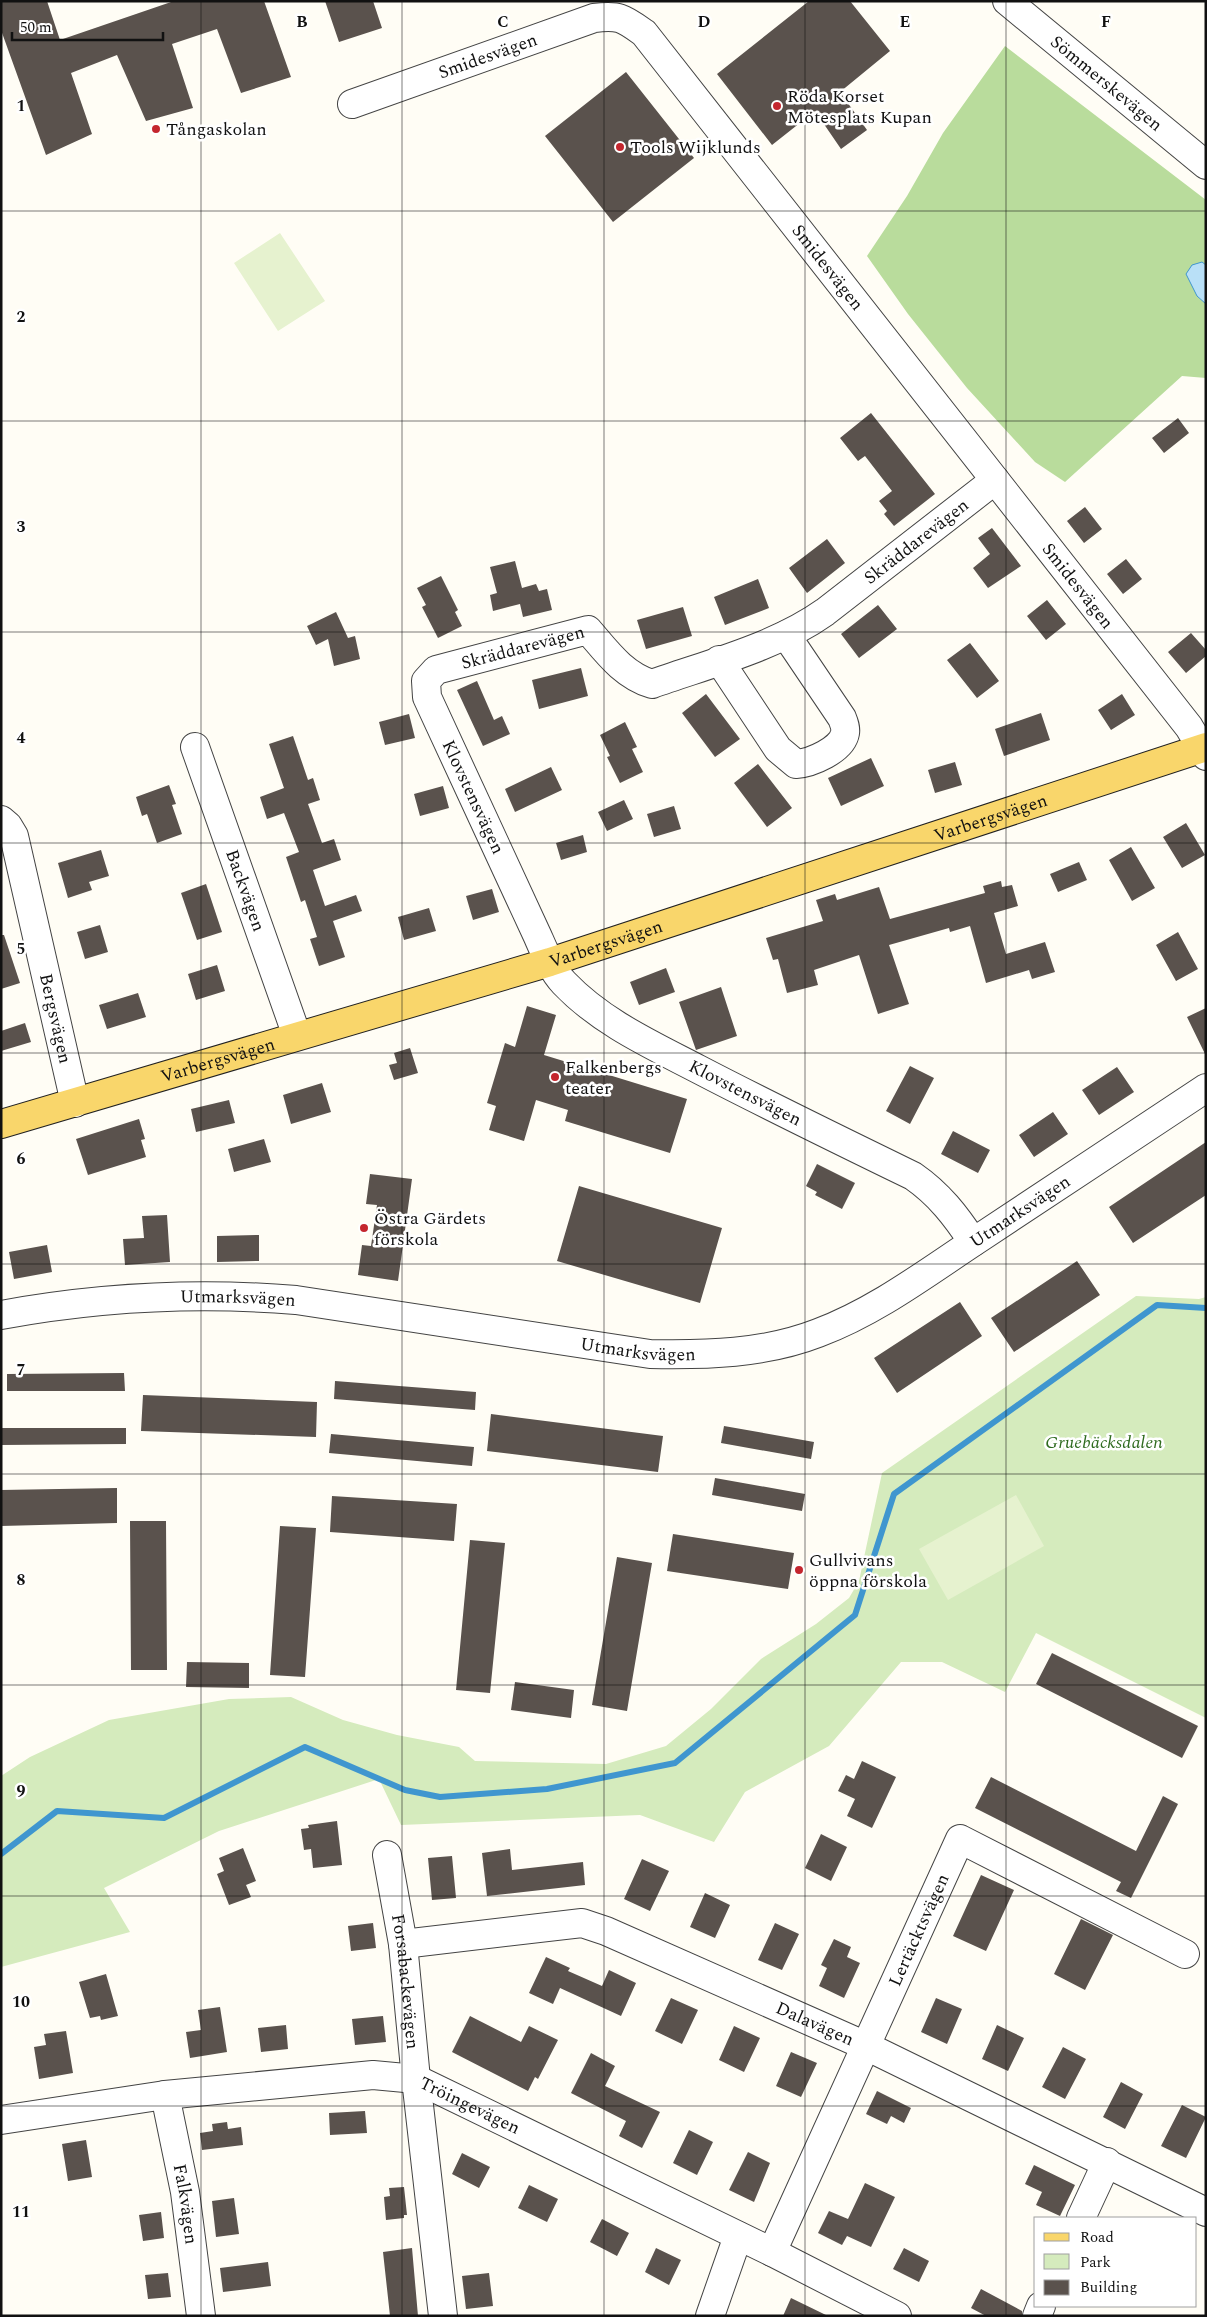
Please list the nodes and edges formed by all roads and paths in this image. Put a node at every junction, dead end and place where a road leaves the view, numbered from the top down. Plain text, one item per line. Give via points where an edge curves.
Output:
1 (1007, 1) edge
2 (629, 10) edge
3 (352, 104) dead end
4 (1206, 165) edge
5 (995, 480) junction
6 (786, 635) junction
7 (719, 660) junction
8 (426, 680) joint
9 (195, 747) dead end
10 (1204, 751) edge
11 (1, 820) edge
12 (550, 962) junction
13 (297, 1036) junction
14 (1206, 1088) edge
15 (75, 1103) junction
16 (1, 1124) edge
17 (973, 1242) junction
18 (1, 1315) edge
19 (387, 1854) dead end
20 (403, 1944) junction
21 (1185, 1954) dead end
22 (866, 2046) junction
23 (416, 2079) junction
24 (165, 2094) junction
25 (1, 2120) edge
26 (1107, 2162) junction
27 (1206, 2212) edge
28 (1081, 2217) edge
29 (738, 2236) junction
30 (772, 2252) junction
31 (201, 2316) edge
32 (443, 2316) edge
33 (710, 2316) edge
34 (897, 2316) edge

1 - 4 street, Sömmerskevägen
2 - 3 street, Smidesvägen via 585,21
2 - 5 street, Smidesvägen
5 - 6 street, Skräddarevägen via 825,612
5 - 10 street, Smidesvägen via 1189,727
6 - 7 street, Skräddarevägen
6 - 7 street via 845,726 840,743 806,763 796,764 778,749
7 - 8 street, Skräddarevägen via 652,684 624,671 588,630 436,670
8 - 12 street, Klovstensvägen via 427,697
9 - 13 street, Backvägen
10 - 12 main road, Varbergsvägen
11 - 15 street, Bergsvägen via 14,836
12 - 13 main road, Varbergsvägen
12 - 17 street, Klovstensvägen via 563,982 582,1000 619,1027 913,1176 931,1188
13 - 15 main road, Varbergsvägen
14 - 17 street, Utmarksvägen
15 - 16 main road, Varbergsvägen
17 - 18 street, Utmarksvägen via 905,1288 818,1333 737,1353 650,1354 296,1300 245,1296 159,1297 82,1303
19 - 20 street, Forsabackevägen
20 - 22 street, Dalavägen via 582,1923
20 - 23 street, Forsabackevägen
21 - 22 street, Lertäcktsvägen via 960,1838
22 - 26 street, Dalavägen
22 - 30 street, Lertäcktsvägen
23 - 24 street, Tröingevägen via 373,2075
23 - 29 street, Tröingevägen
23 - 32 street, Forsabackevägen
24 - 25 street, Tröingevägen
24 - 31 street, Falkvägen via 186,2192
26 - 27 street, Dalavägen
26 - 28 street
29 - 30 street, Tröingevägen
29 - 33 street
30 - 34 street, Tröingevägen

